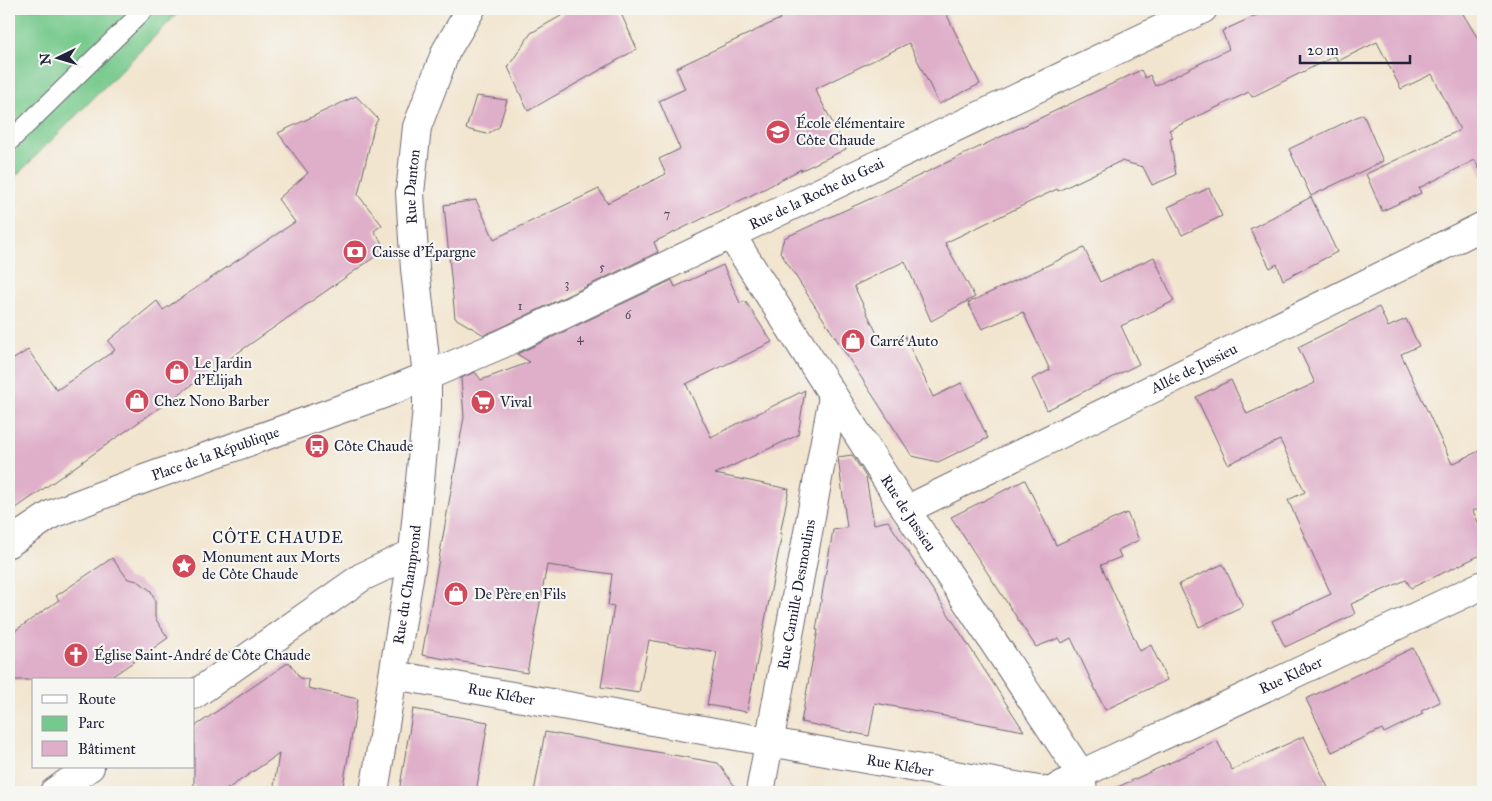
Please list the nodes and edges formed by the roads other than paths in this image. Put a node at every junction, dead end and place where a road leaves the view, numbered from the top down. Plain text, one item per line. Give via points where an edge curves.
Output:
1 (144, 9) edge
2 (472, 9) edge
3 (1204, 9) edge
4 (9, 142) edge
5 (1483, 226) edge
6 (731, 235) junction
7 (427, 376) junction
8 (833, 397) junction
9 (906, 510) junction
10 (9, 543) edge
11 (414, 553) junction
12 (1483, 585) edge
13 (394, 675) junction
14 (195, 694) edge
15 (770, 742) junction
16 (89, 768) edge
17 (1082, 783) edge
18 (54, 792) edge
19 (374, 792) edge
20 (760, 792) edge

1 - 4 lane
2 - 7 street, Rue Danton via 446,51 416,127 410,193
3 - 6 street, Rue de la Roche du Geai
5 - 9 street, Allée de Jussieu
6 - 7 street, Rue de la Roche du Geai via 502,344
6 - 8 street, Rue de Jussieu
7 - 10 street, Place de la République via 52,514
7 - 11 street, Rue du Champrond
8 - 9 street, Rue de Jussieu
8 - 15 street, Rue Camille Desmoulins
9 - 17 street, Rue de Jussieu
11 - 13 street, Rue du Champrond
11 - 14 street via 362,577
12 - 17 street, Rue Kléber
13 - 15 street, Rue Kléber
13 - 19 street, Rue du Champrond
15 - 17 street, Rue Kléber via 1050,792
15 - 20 street, Rue Camille Desmoulins
16 - 18 street

